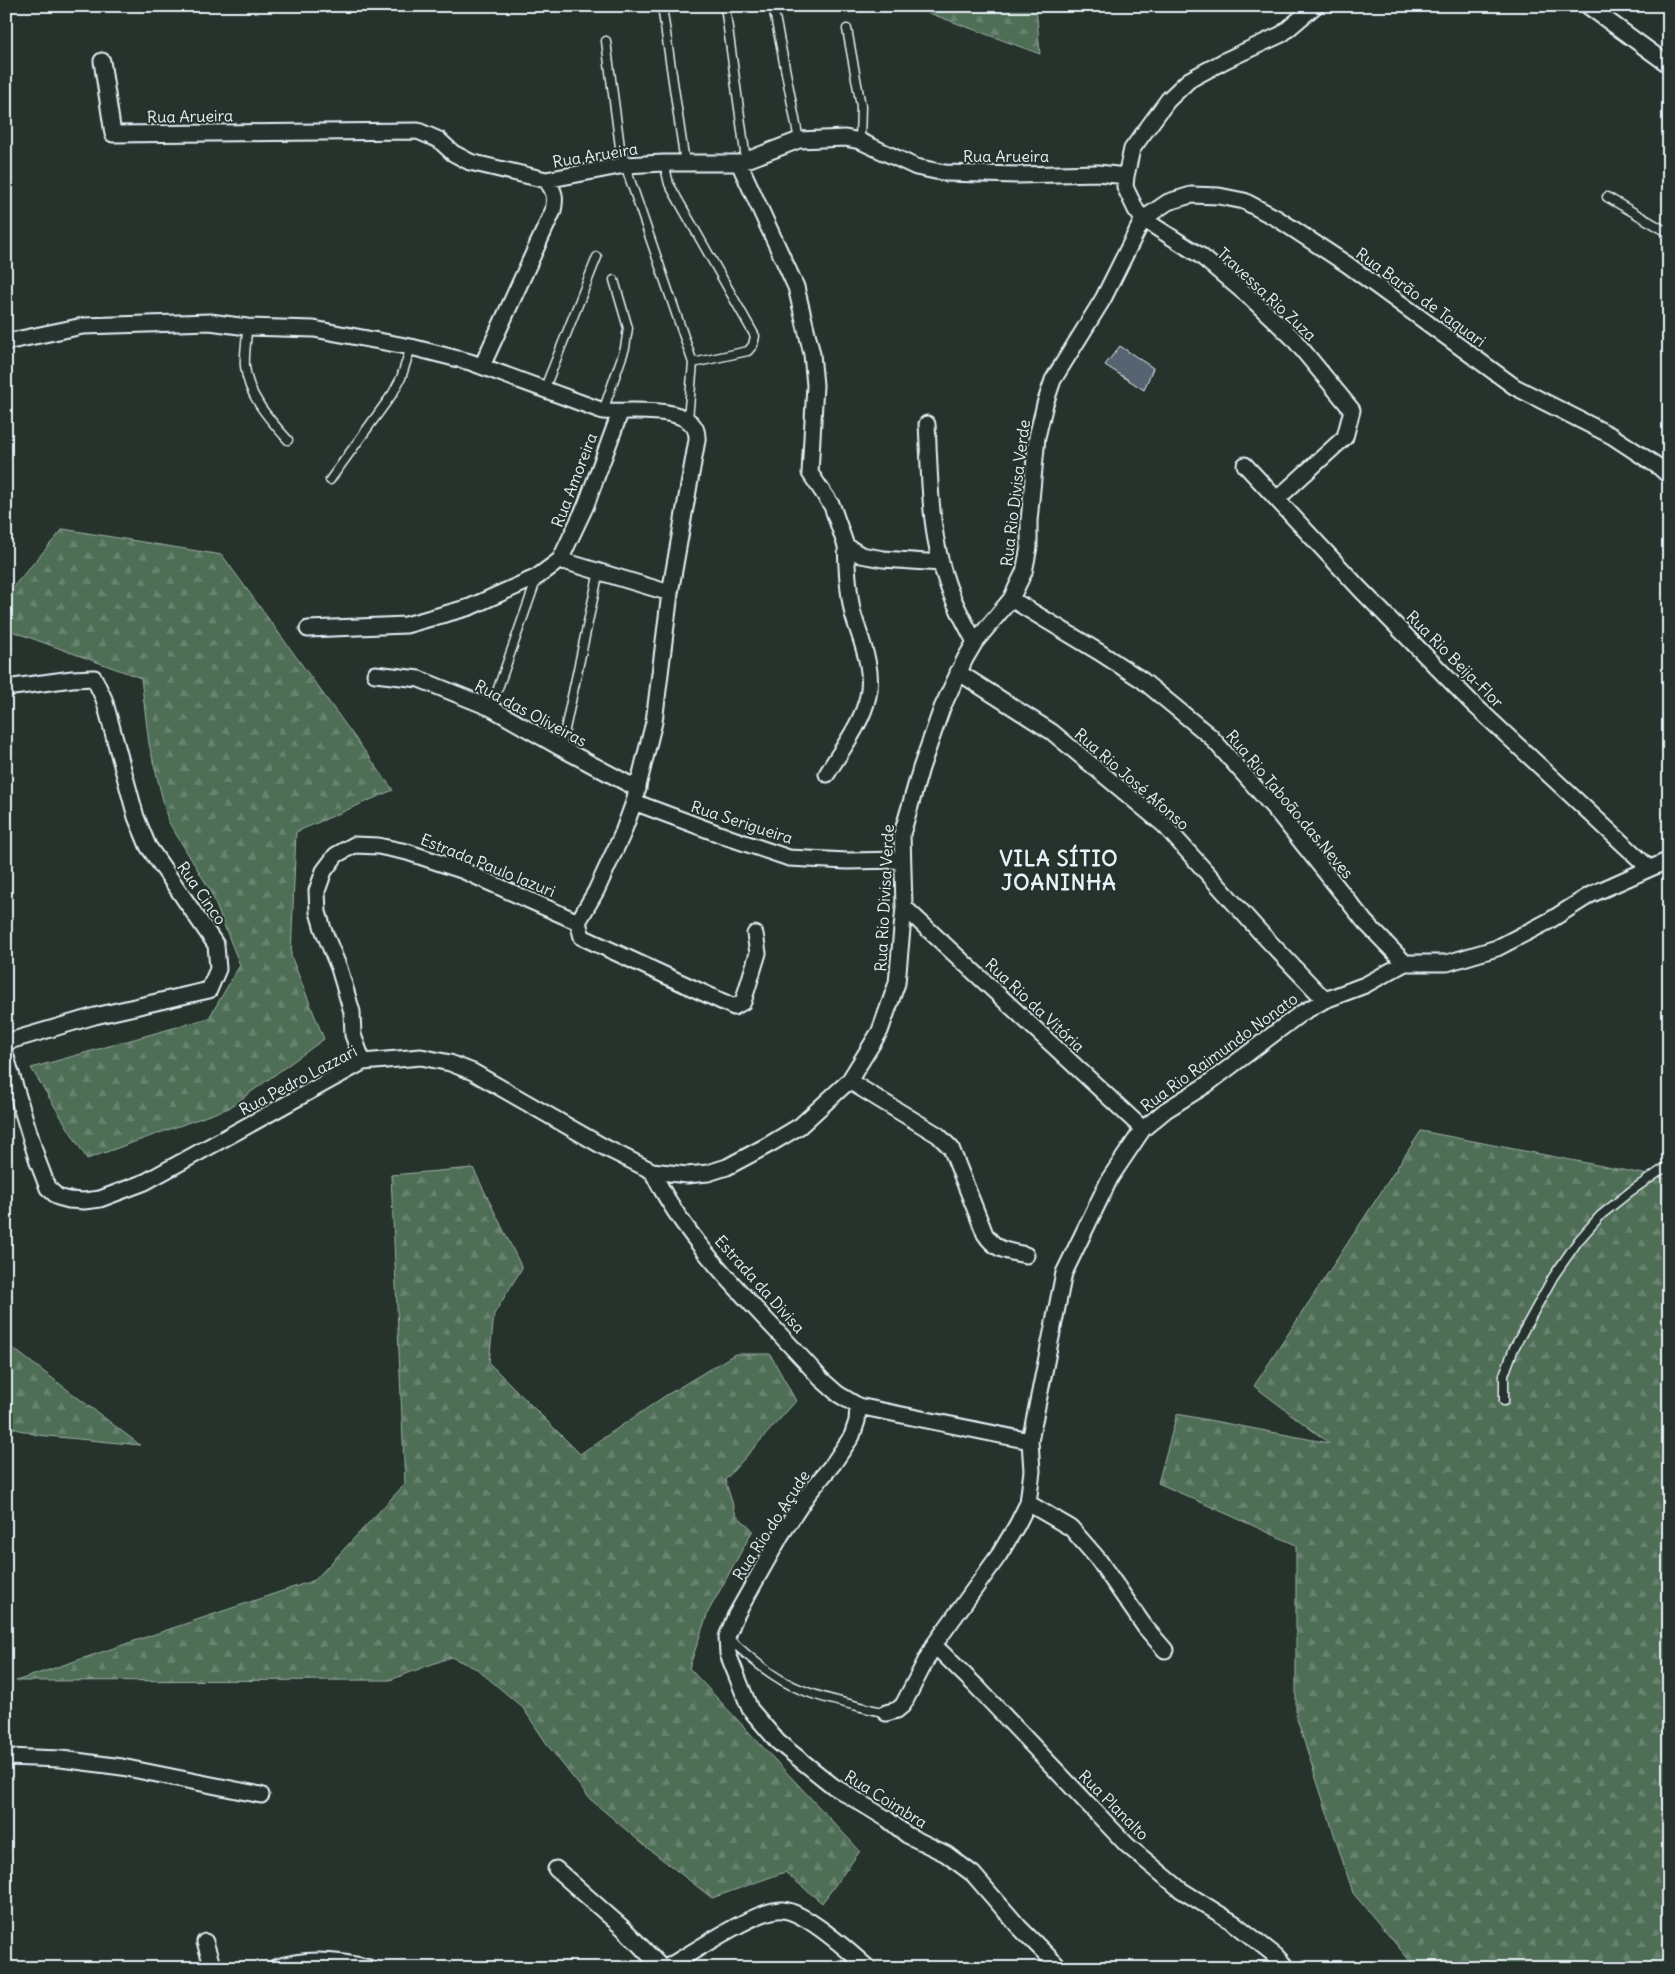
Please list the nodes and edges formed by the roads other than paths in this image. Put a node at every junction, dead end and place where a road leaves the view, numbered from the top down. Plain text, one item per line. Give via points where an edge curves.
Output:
1 (662, 6) edge
2 (725, 6) edge
3 (773, 6) edge
4 (1315, 6) edge
5 (1588, 6) edge
6 (847, 29) dead end
7 (606, 41) dead end
8 (102, 61) dead end
9 (1669, 65) edge
10 (799, 140) junction
11 (860, 141) junction
12 (743, 162) junction
13 (664, 163) junction
14 (685, 164) junction
15 (625, 165) junction
16 (1126, 176) junction
17 (546, 180) junction
18 (1608, 198) dead end
19 (1143, 219) junction
20 (1669, 233) edge
21 (598, 257) dead end
22 (614, 280) dead end
23 (247, 327) junction
24 (6, 342) edge
25 (411, 347) junction
26 (693, 363) junction
27 (482, 366) junction
28 (544, 390) junction
29 (603, 411) junction
30 (620, 413) junction
31 (688, 419) junction
32 (927, 424) dead end
33 (288, 440) dead end
34 (1245, 465) dead end
35 (1669, 476) edge
36 (330, 480) dead end
37 (1277, 499) junction
38 (846, 546) junction
39 (560, 560) junction
40 (941, 563) junction
41 (599, 571) junction
42 (537, 577) junction
43 (670, 593) junction
44 (1011, 599) junction
45 (308, 630) dead end
46 (975, 642) junction
47 (958, 672) junction
48 (375, 674) dead end
49 (6, 688) edge
50 (492, 708) junction
51 (561, 748) junction
52 (828, 774) dead end
53 (636, 796) junction
54 (902, 860) junction
55 (1669, 860) edge
56 (1649, 868) junction
57 (904, 907) junction
58 (578, 922) junction
59 (755, 934) dead end
60 (1405, 963) junction
61 (1325, 1000) junction
62 (6, 1042) edge
63 (6, 1057) edge
64 (363, 1062) junction
65 (849, 1082) junction
66 (1143, 1129) junction
67 (1669, 1165) edge
68 (652, 1171) junction
69 (1026, 1255) dead end
70 (1504, 1402) dead end
71 (858, 1406) junction
72 (1030, 1442) junction
73 (1028, 1503) junction
74 (727, 1637) junction
75 (934, 1645) junction
76 (1165, 1650) dead end
77 (886, 1713) joint
78 (6, 1757) edge
79 (261, 1796) dead end
80 (556, 1869) dead end
81 (206, 1942) dead end
82 (279, 1966) edge
83 (213, 1968) edge
84 (369, 1968) edge
85 (664, 1968) edge
86 (868, 1968) edge
87 (1060, 1968) edge
88 (1288, 1968) edge

1 - 14 lane
2 - 12 lane
3 - 10 lane
4 - 16 street via 1282,34 1189,80 1168,100 1132,149
5 - 9 street
6 - 11 lane via 862,114
7 - 15 lane
8 - 17 street, Rua Arueira via 113,134 418,131 439,140 470,162
10 - 11 street, Rua Arueira via 845,138
10 - 12 street, Rua Arueira
11 - 16 street, Rua Arueira via 916,167 945,173 1098,173
12 - 14 street, Rua Arueira
12 - 38 street via 796,287 812,354 815,385 810,473 832,506
13 - 14 street, Rua Arueira
13 - 15 street, Rua Arueira
13 - 26 lane via 669,184 754,336 748,351
15 - 17 street, Rua Arueira
15 - 26 lane
16 - 19 street via 1125,187
17 - 27 street via 555,192 553,212
18 - 20 lane
19 - 35 street, Rua Barão de Taquari via 1168,202 1191,195 1244,201 1348,265 1515,387 1612,436
19 - 37 street, Travessa Rio Zuza via 1201,256 1253,300 1292,337 1352,410 1345,437
19 - 44 street, Rua Rio Divisa Verde via 1103,298 1053,380 1037,437 1029,547 1024,572
21 - 28 lane
22 - 29 lane via 628,328 625,348
23 - 24 street via 210,322 83,326
23 - 25 street via 314,329
23 - 33 lane via 245,367 251,388 264,413
25 - 27 street
25 - 36 lane via 393,393
26 - 31 lane
27 - 28 street
28 - 29 street
29 - 30 street
30 - 31 street via 638,411
30 - 39 street, Rua Amoreira via 586,505
31 - 43 street via 694,424 697,440
32 - 40 street via 931,503
34 - 37 street, Rua Rio Beija-Flor
37 - 56 street, Rua Rio Beija-Flor via 1471,702
38 - 40 street via 861,555 883,559
38 - 52 street via 853,613 869,674 868,696
39 - 41 street
39 - 42 street
40 - 46 street via 946,582
41 - 43 street
41 - 51 lane
42 - 45 street via 470,607 406,625
42 - 50 lane
43 - 53 street via 654,722
44 - 46 street, Rua Rio Divisa Verde
44 - 60 street, Rua Rio Taboão das Neves via 1142,680 1210,736 1280,814 1365,922
46 - 47 street, Rua Rio Divisa Verde
47 - 54 street, Rua Rio Divisa Verde via 913,792 902,834
47 - 61 street, Rua Rio José Afonso via 1052,732 1164,825
48 - 50 street, Rua das Oliveiras via 419,679
49 - 62 street, Rua Cinco via 94,678 104,699 136,817 148,846 216,944 218,969 209,990 95,1016
50 - 51 street, Rua das Oliveiras
51 - 53 street, Rua das Oliveiras
53 - 54 street, Rua Serigueira via 730,838 789,858
53 - 58 street via 610,859
54 - 57 street, Rua Rio Divisa Verde
55 - 56 street, Rua Rio Raimundo Nonato
56 - 60 street, Rua Rio Raimundo Nonato via 1590,895 1497,948 1447,963
57 - 65 street, Rua Rio Divisa Verde via 897,983 880,1031
57 - 66 street, Rua Rio da Vitória
58 - 59 street via 582,937 734,1007 743,1002 758,953
58 - 64 street, Estrada Paulo lazuri via 464,871 407,852 354,845 336,855 324,871 317,891 318,912 342,977 352,1012 353,1035
60 - 61 street, Rua Rio Raimundo Nonato via 1365,985
61 - 66 street, Rua Rio Raimundo Nonato via 1300,1014
63 - 64 street, Rua Pedro Lazzari via 48,1188 58,1197 84,1201 100,1199 145,1182
64 - 68 street, Rua Pedro Lazzari via 421,1057 450,1063 473,1072
65 - 68 street, Rua Rio Divisa Verde via 800,1126 727,1167 687,1175
65 - 69 street via 938,1135 951,1148 984,1234 992,1245
66 - 72 street, Rua Rio Raimundo Nonato via 1110,1178 1064,1273
67 - 70 lane via 1601,1215 1553,1277 1514,1348 1504,1375
68 - 71 street, Estrada da Divisa via 710,1257 821,1379
71 - 72 street, Estrada da Divisa
71 - 74 street, Rua Rio do Açude via 852,1436 781,1535
72 - 73 street, Rua Rio Raimundo Nonato via 1032,1471
73 - 75 street, Rua Rio Raimundo Nonato via 999,1555
73 - 76 street via 1071,1528 1098,1560 1144,1627
74 - 77 lane via 782,1681 801,1690
74 - 87 street, Rua Coimbra via 728,1654 750,1709 778,1742 833,1786 907,1835 946,1854 973,1874 1019,1928
75 - 77 street, Rua Rio Raimundo Nonato via 903,1705
75 - 88 street, Rua Planalto via 1127,1845 1181,1890 1234,1923
78 - 79 street via 61,1759 122,1768
80 - 85 street
81 - 83 street
82 - 84 street via 310,1961 345,1962
85 - 86 street via 748,1921 780,1909 796,1914

